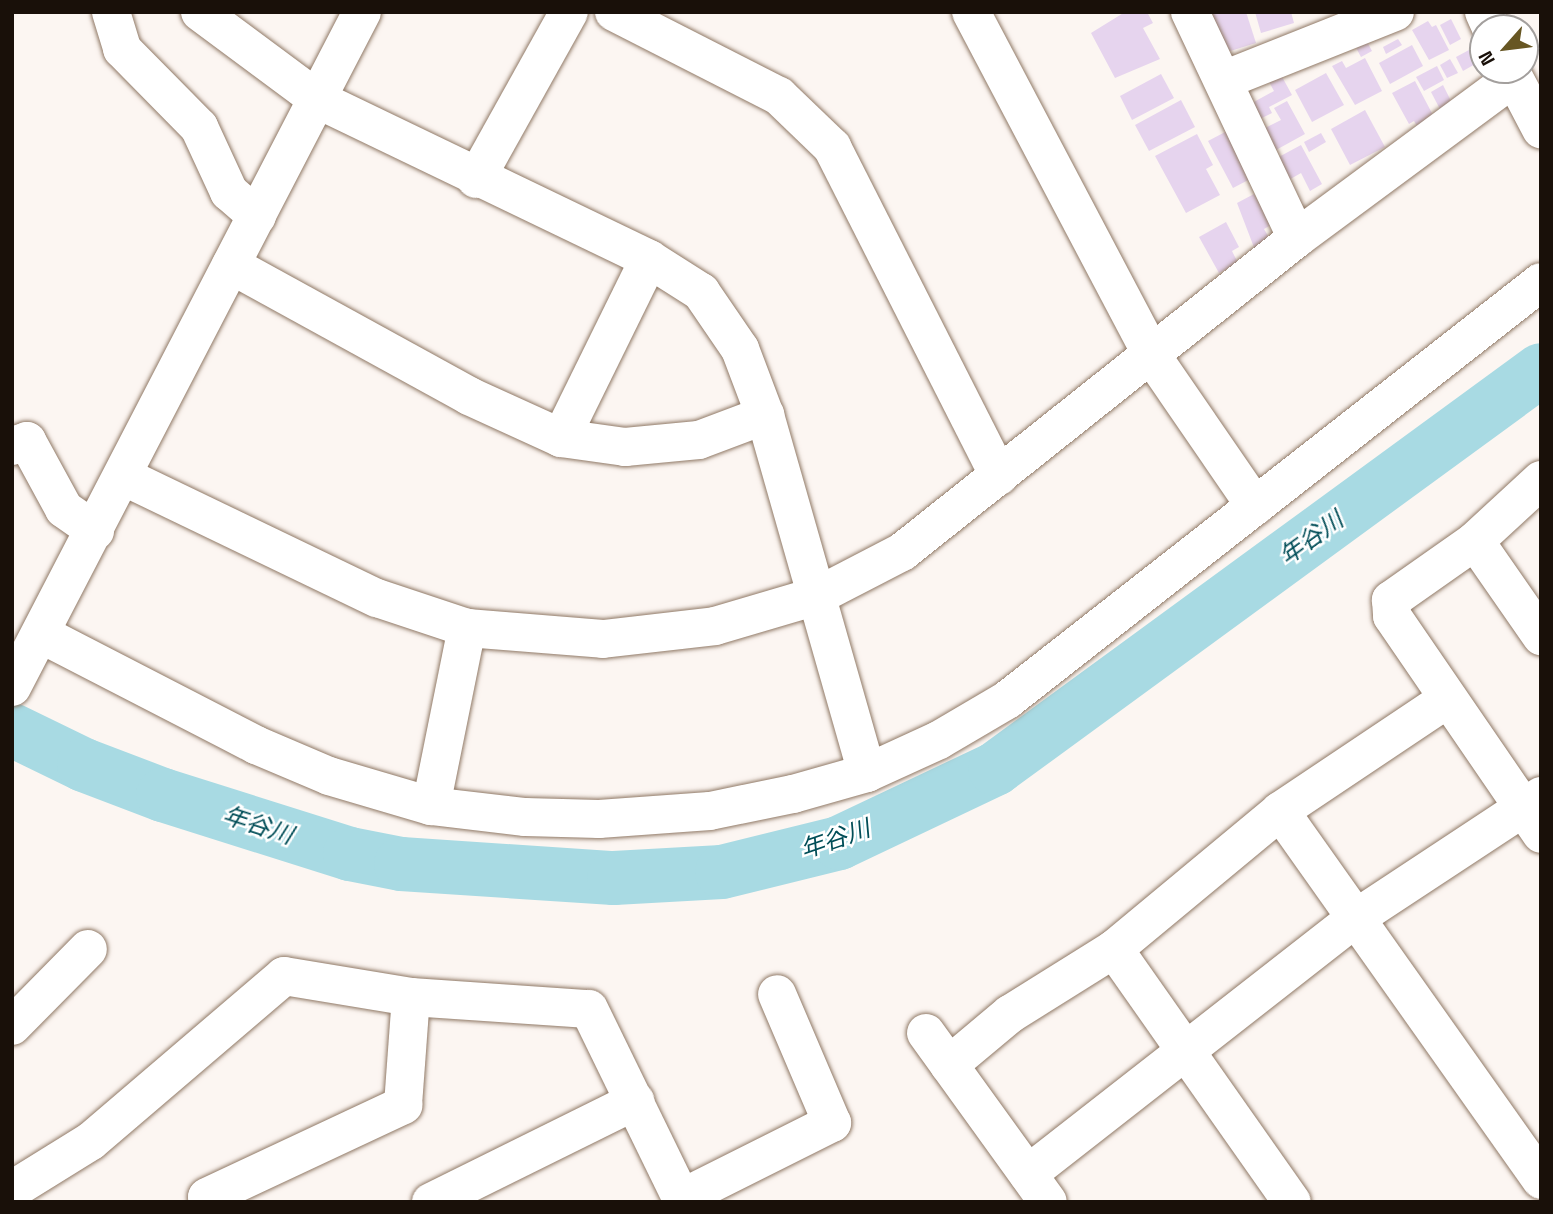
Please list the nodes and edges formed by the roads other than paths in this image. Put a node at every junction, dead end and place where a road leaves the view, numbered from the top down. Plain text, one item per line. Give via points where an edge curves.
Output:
1 (111, 12) edge
2 (200, 12) edge
3 (362, 12) edge
4 (569, 12) edge
5 (614, 12) edge
6 (971, 12) edge
7 (1190, 12) edge
8 (1395, 12) edge
9 (1224, 80) junction
10 (1498, 84) edge
11 (1516, 84) edge
12 (317, 99) junction
13 (1541, 129) edge
14 (477, 179) junction
15 (257, 216) junction
16 (1297, 238) junction
17 (649, 259) junction
18 (231, 265) junction
19 (1541, 282) edge
20 (1152, 356) junction
21 (765, 415) junction
22 (561, 438) junction
23 (12, 446) edge
24 (123, 476) junction
25 (999, 476) junction
26 (1541, 480) edge
27 (1255, 506) junction
28 (94, 531) junction
29 (1475, 541) junction
30 (817, 596) junction
31 (467, 628) junction
32 (1541, 636) edge
33 (21, 665) edge
34 (1447, 699) junction
35 (867, 773) junction
36 (430, 806) junction
37 (1280, 811) junction
38 (1535, 812) edge
39 (1356, 918) junction
40 (88, 949) dead end
41 (1114, 949) junction
42 (777, 994) dead end
43 (411, 997) junction
44 (12, 1026) edge
45 (926, 1033) dead end
46 (1185, 1051) junction
47 (949, 1065) junction
48 (635, 1101) junction
49 (1541, 1180) edge
50 (1038, 1188) edge
51 (12, 1190) edge
52 (1541, 1193) edge
53 (682, 1200) edge
54 (209, 1202) edge
55 (431, 1202) edge
56 (1292, 1202) edge
57 (1528, 1202) edge

1 - 15 street via 122,49 200,127 229,192
2 - 12 street
3 - 12 street
4 - 14 street
5 - 25 street via 779,96 832,148
6 - 20 street
7 - 9 street
8 - 9 street
9 - 16 street
10 - 16 street
11 - 13 street
12 - 14 street
12 - 15 street
14 - 17 street
15 - 18 street
16 - 20 street
17 - 21 street via 701,292 740,349
17 - 22 street
18 - 22 street via 469,397
18 - 24 street
19 - 27 street
20 - 25 street
20 - 27 street
21 - 22 street via 699,440 625,446
21 - 30 street
23 - 28 street via 27,441 64,509
24 - 28 street
24 - 31 street via 377,598
25 - 30 street via 902,552
26 - 29 street
27 - 35 street via 1007,700 939,740
28 - 33 street
29 - 32 street
29 - 34 street via 1391,600 1392,616
30 - 31 street via 715,626 603,639
30 - 35 street
31 - 36 street
33 - 36 street via 256,745 330,776
34 - 37 street
34 - 38 street
35 - 36 street via 709,811 525,817
37 - 39 street
37 - 41 street
38 - 39 street
39 - 46 street
39 - 49 street
40 - 44 street
41 - 46 street
41 - 47 street via 1010,1014
42 - 53 street via 832,1123
43 - 48 street via 589,1009
43 - 51 street via 284,976 91,1140
43 - 54 street via 403,1105 207,1197
45 - 47 street
46 - 50 street
46 - 56 street
47 - 50 street
48 - 53 street
48 - 55 street
52 - 57 street

